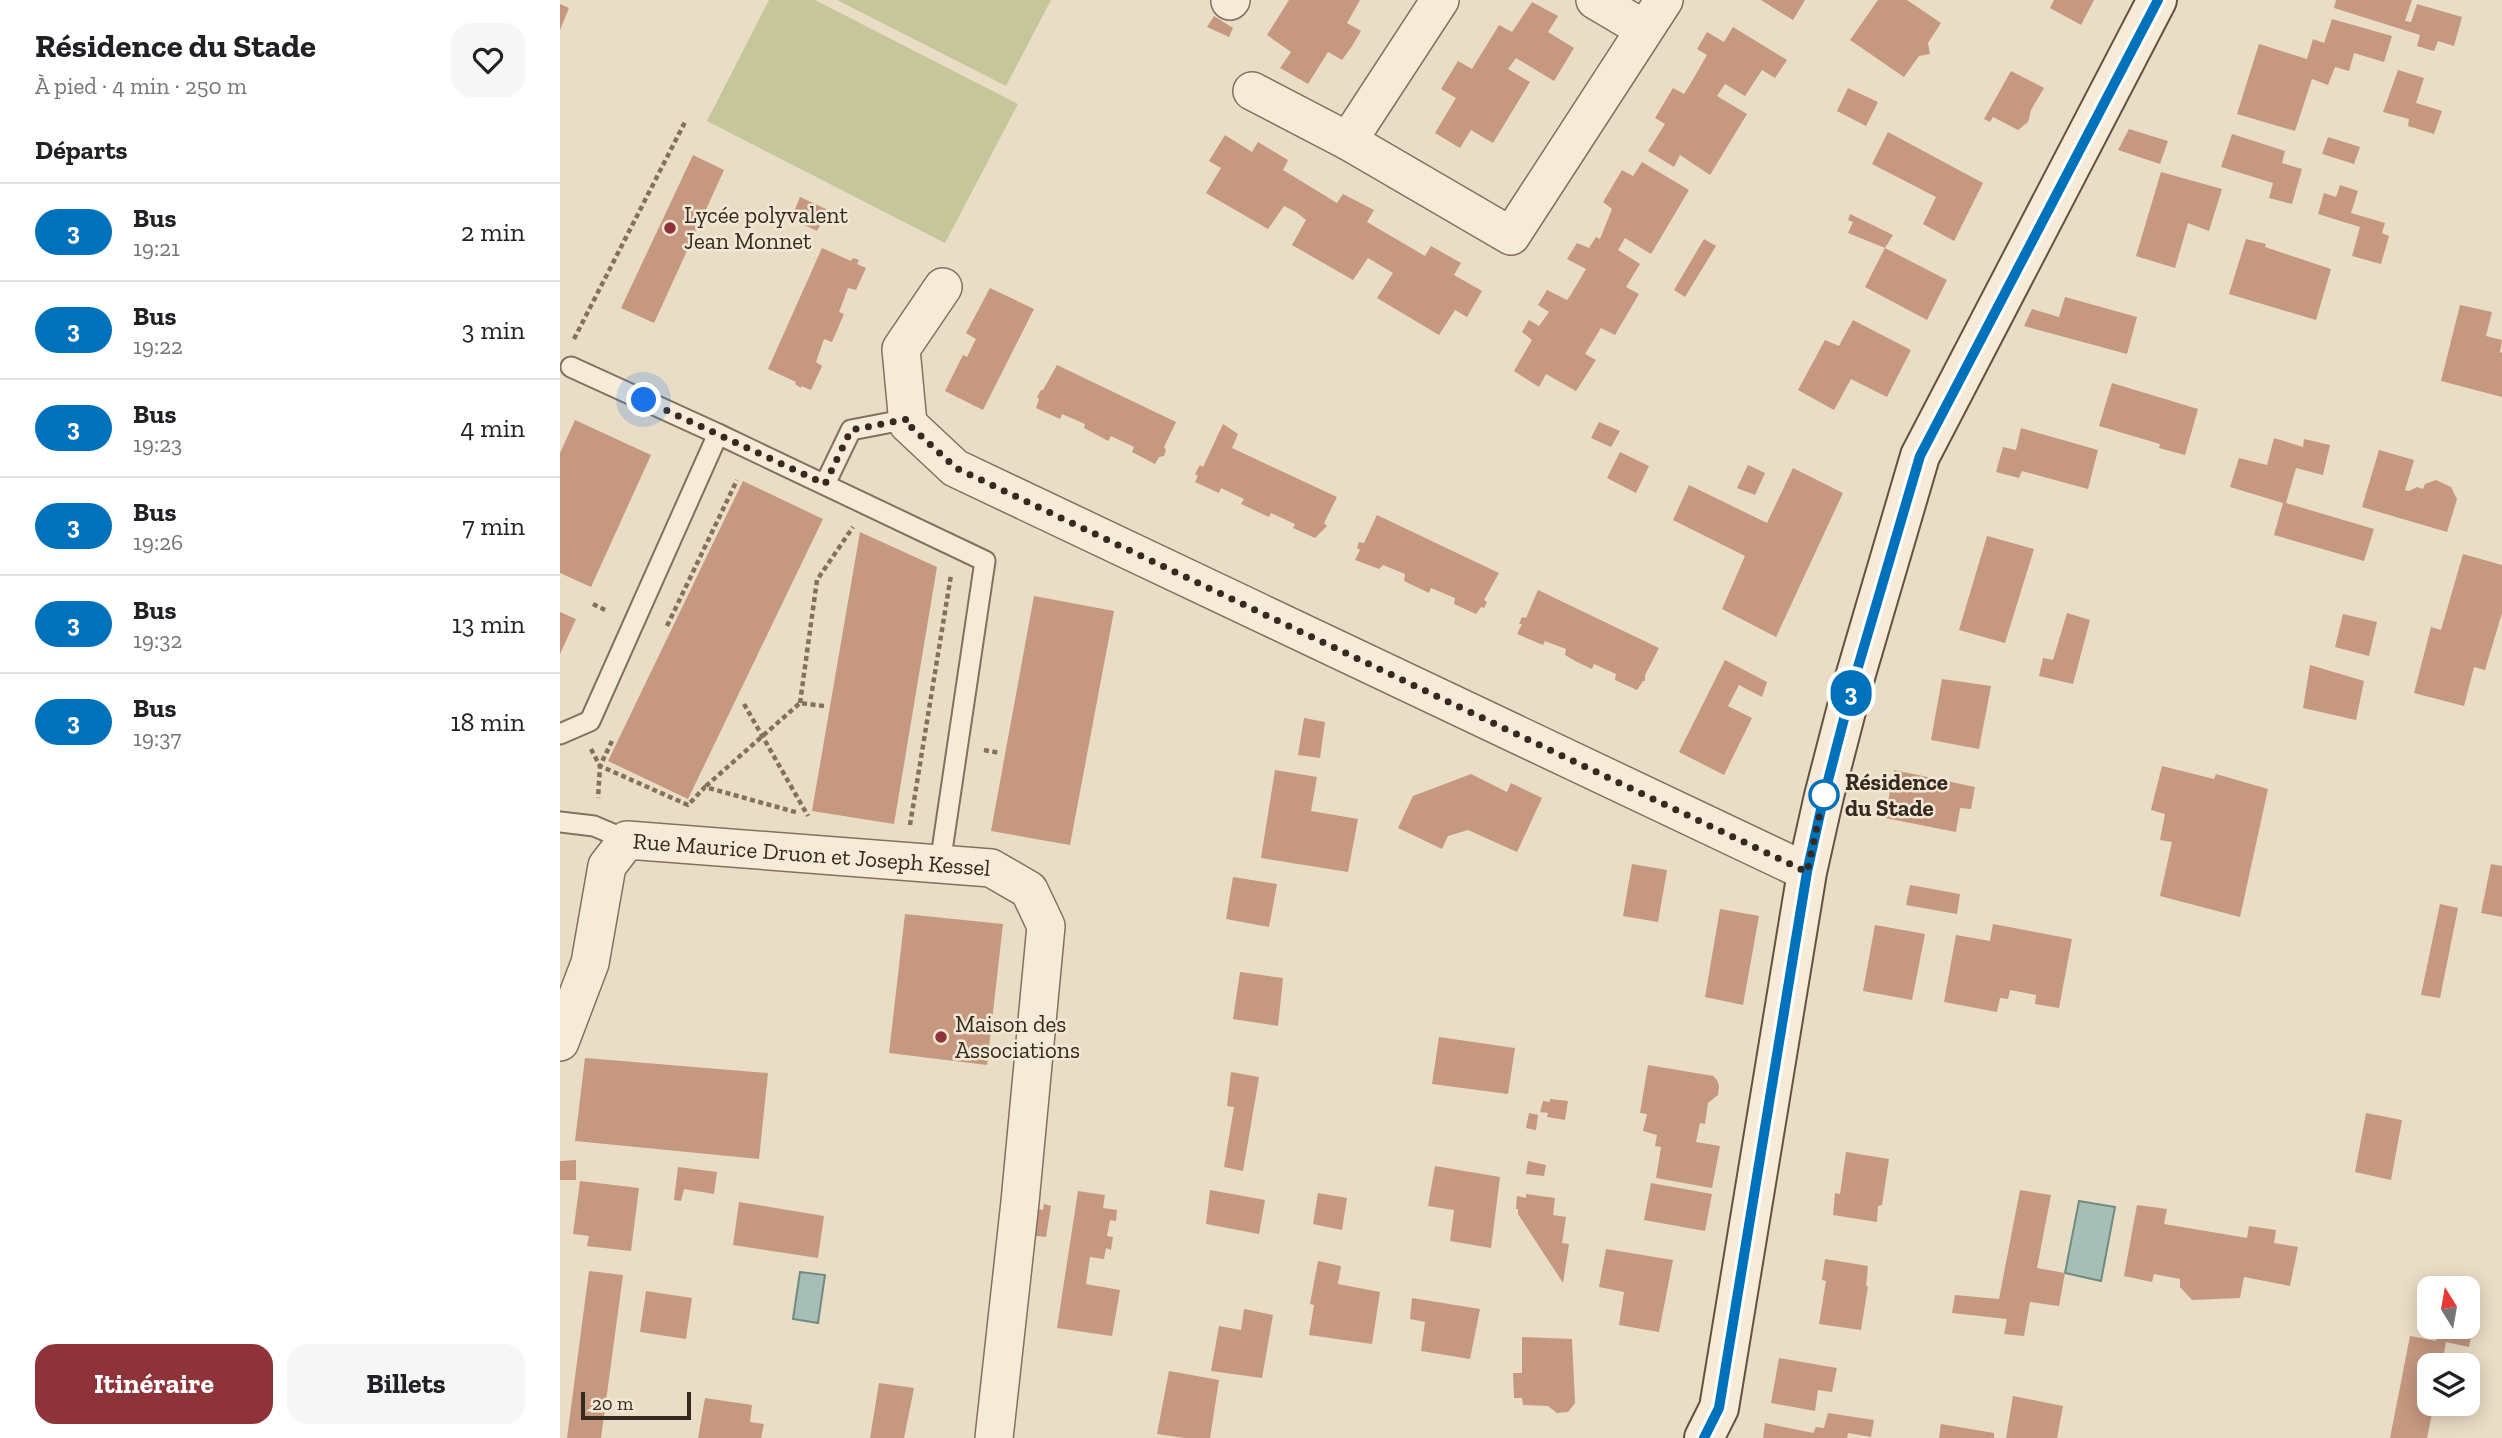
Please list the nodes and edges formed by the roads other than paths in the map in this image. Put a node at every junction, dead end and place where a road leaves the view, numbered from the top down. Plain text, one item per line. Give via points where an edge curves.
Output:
1 (1440, 0) edge
2 (1595, 0) edge
3 (2157, 0) edge
4 (1654, 15) edge
5 (1252, 91) dead end
6 (1348, 141) junction
7 (943, 287) dead end
8 (571, 367) dead end
9 (908, 419) junction
10 (718, 434) junction
11 (825, 484) junction
12 (560, 734) edge
13 (560, 822) edge
14 (627, 840) junction
15 (940, 864) junction
16 (1807, 872) junction
17 (560, 1042) edge
18 (994, 1438) edge
19 (1704, 1438) edge

1 - 6 street
2 - 4 street
3 - 16 street via 1920,456 1853,684
4 - 6 street via 1511,236
5 - 6 street
7 - 9 street via 901,349
8 - 10 lane
9 - 11 lane via 851,430
9 - 16 street via 956,468
10 - 11 lane
10 - 12 lane via 590,721
11 - 15 lane via 985,561
13 - 14 lane via 594,826
14 - 15 street, Rue Maurice Druon et Joseph Kessel
14 - 17 street, Rue Maurice Druon et Joseph Kessel via 607,866 590,963
15 - 18 street, Rue Maurice Druon et Joseph Kessel via 991,868 1029,890 1046,926
16 - 19 street via 1719,1408

